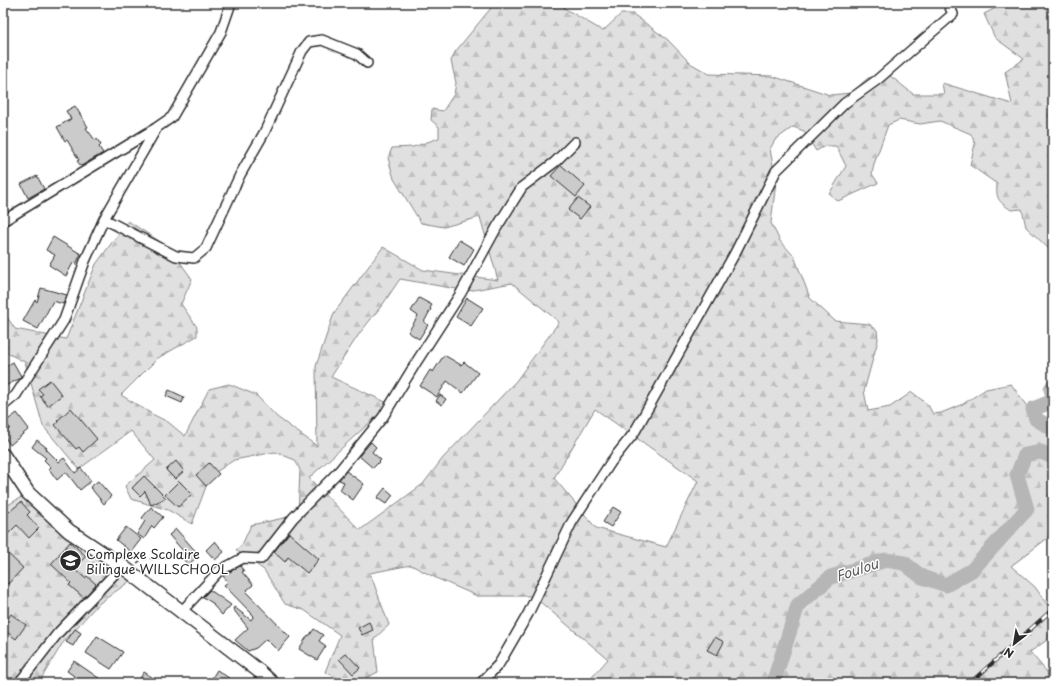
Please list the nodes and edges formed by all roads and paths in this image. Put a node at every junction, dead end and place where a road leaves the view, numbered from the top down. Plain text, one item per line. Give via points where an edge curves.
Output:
1 (231, 3) edge
2 (948, 3) edge
3 (367, 63) dead end
4 (156, 128) junction
5 (575, 142) dead end
6 (104, 219) junction
7 (3, 221) edge
8 (3, 406) edge
9 (3, 455) edge
10 (171, 556) dead end
11 (125, 568) junction
12 (181, 612) junction
13 (19, 683) edge
14 (272, 683) edge
15 (481, 683) edge

1 - 4 street via 221,32 172,116
2 - 15 street via 953,14 877,80 845,103 776,171 735,253 634,433 611,462 572,522 528,614 499,664
3 - 6 street via 357,54 322,40 309,42 302,51 264,133 240,175 206,248 194,258 176,256
4 - 6 street
4 - 7 street
5 - 12 street via 522,188 461,293 383,417 344,465 293,518 261,559 243,558 219,571
6 - 8 street via 85,261 64,320 16,395
9 - 11 street via 28,493 51,515 69,531
10 - 11 path via 144,560
11 - 12 street
11 - 13 street via 58,633
12 - 14 street

